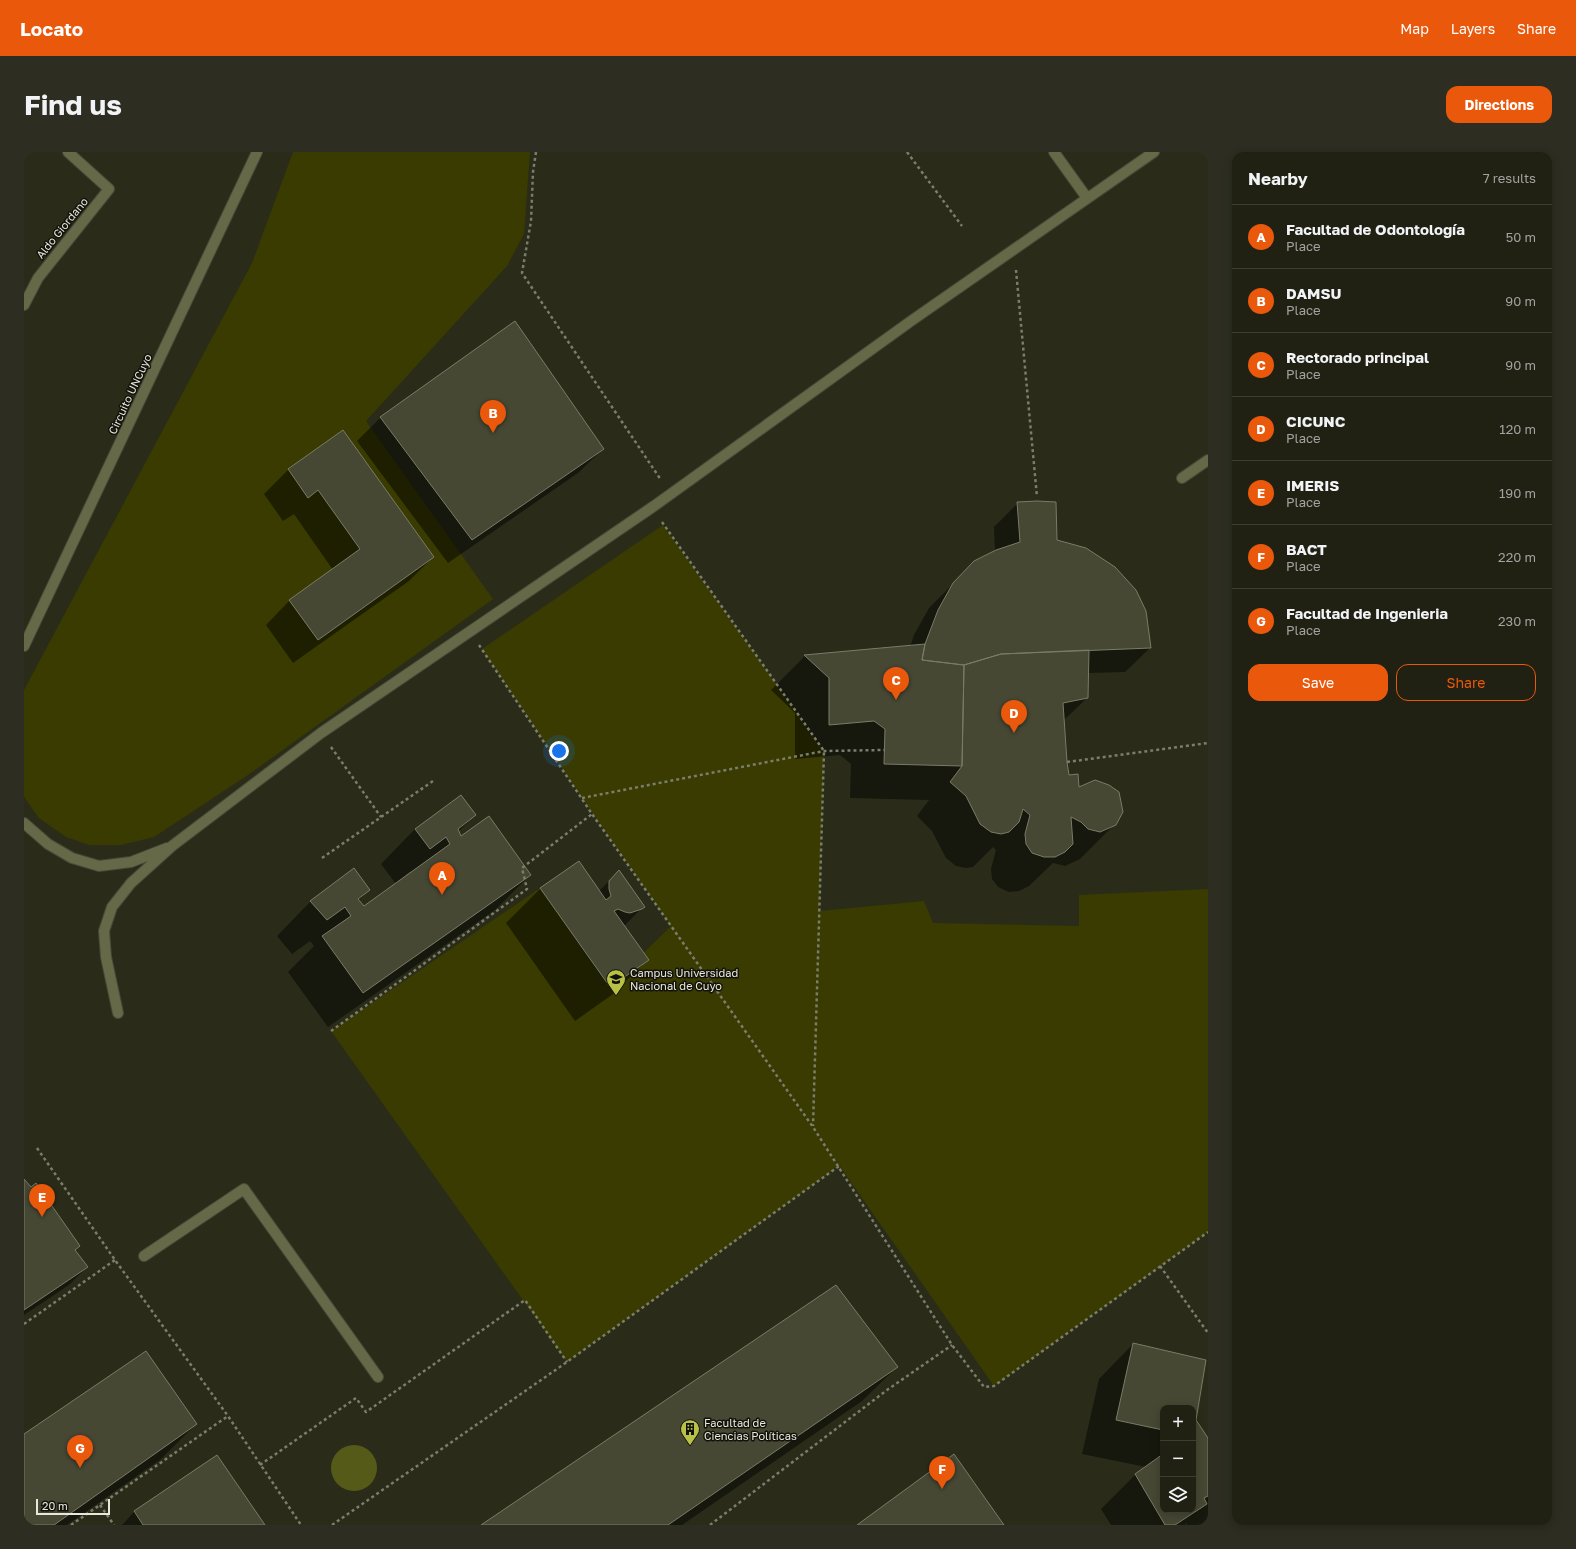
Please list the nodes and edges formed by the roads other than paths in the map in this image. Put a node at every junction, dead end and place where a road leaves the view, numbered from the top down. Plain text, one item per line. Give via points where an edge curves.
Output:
1 (68, 152) edge
2 (258, 152) edge
3 (1054, 152) edge
4 (1154, 152) edge
5 (1087, 198) junction
6 (24, 305) edge
7 (1208, 460) edge
8 (1182, 478) dead end
9 (24, 646) edge
10 (24, 823) edge
11 (172, 846) junction
12 (118, 1013) dead end
13 (144, 1256) dead end
14 (378, 1377) dead end

1 - 6 street, Aldo Giordano via 109,189 38,278
2 - 9 street, Circuito UNCuyo
3 - 5 street
4 - 5 street
5 - 11 street via 670,494 321,733
7 - 8 street
10 - 11 street via 48,844 72,858 99,866 131,862
11 - 12 street via 131,883 112,907 104,931 106,957
13 - 14 street via 244,1189

